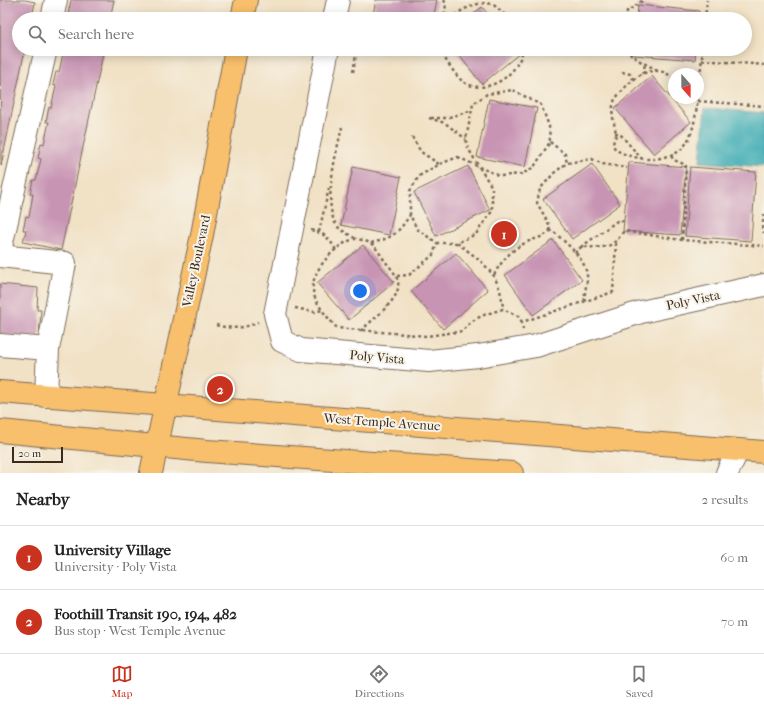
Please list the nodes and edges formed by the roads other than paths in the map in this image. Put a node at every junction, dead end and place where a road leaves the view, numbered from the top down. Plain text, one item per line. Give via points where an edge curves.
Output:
1 (56, 0) edge
2 (246, 0) edge
3 (338, 0) edge
4 (53, 12) edge
5 (243, 12) edge
6 (335, 12) edge
7 (44, 56) edge
8 (235, 56) edge
9 (327, 56) edge
10 (0, 251) edge
11 (0, 256) edge
12 (764, 285) edge
13 (0, 345) edge
14 (48, 349) junction
15 (0, 392) edge
16 (46, 396) junction
17 (165, 405) junction
18 (0, 431) edge
19 (156, 446) junction
20 (738, 450) junction
21 (764, 452) edge
22 (151, 473) edge
23 (512, 473) edge
24 (727, 473) edge

1 - 4 street
2 - 5 main road
3 - 6 street
7 - 10 street
8 - 17 main road, Valley Boulevard via 202,235
9 - 12 street, Poly Vista via 275,314 282,341 301,350 429,361 531,347 641,312
11 - 14 street via 65,263
13 - 14 street
14 - 16 street
15 - 16 main road, West Temple Avenue
16 - 17 main road, West Temple Avenue
17 - 19 main road, Valley Boulevard
17 - 20 main road, West Temple Avenue
18 - 19 main road
19 - 22 main road, Valley Boulevard
19 - 23 main road
20 - 21 main road, West Temple Avenue
20 - 24 street

